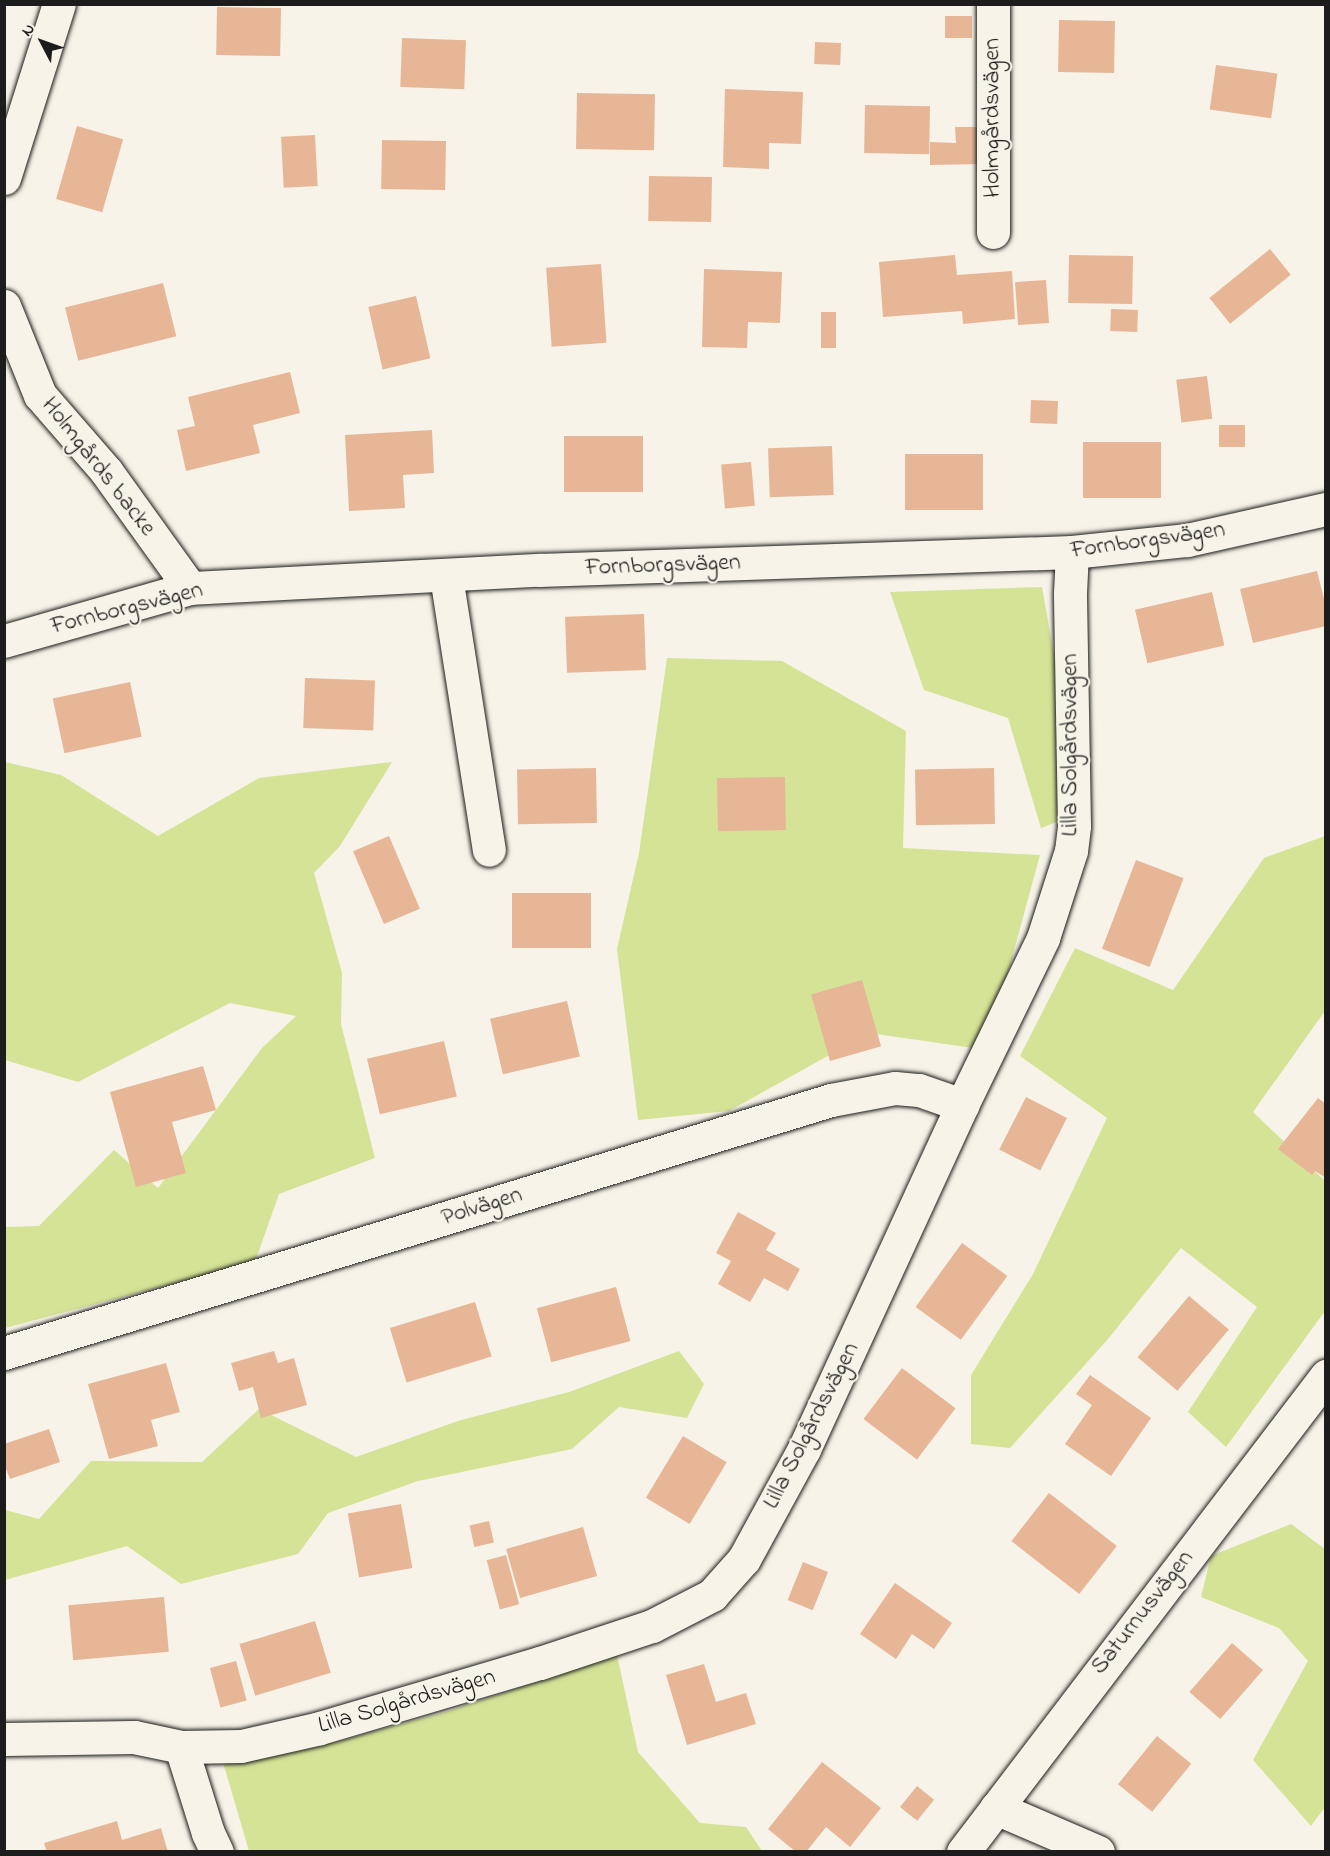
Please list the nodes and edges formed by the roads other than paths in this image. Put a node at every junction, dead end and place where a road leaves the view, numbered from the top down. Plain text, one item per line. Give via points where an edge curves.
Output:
1 (58, 4) edge
2 (993, 4) edge
3 (4, 178) edge
4 (993, 232) dead end
5 (4, 306) edge
6 (1326, 509) edge
7 (1072, 552) junction
8 (446, 576) junction
9 (190, 588) junction
10 (4, 640) edge
11 (489, 850) dead end
12 (962, 1105) junction
13 (4, 1353) edge
14 (1326, 1376) edge
15 (4, 1739) edge
16 (181, 1747) junction
17 (996, 1808) junction
18 (217, 1851) edge
19 (963, 1851) edge
20 (1098, 1851) edge

1 - 3 street
2 - 4 street, Holmgårdsvägen
5 - 9 street, Holmgårds backe via 40,395 106,471
6 - 7 street, Fornborgsvägen via 1187,540
7 - 8 street, Fornborgsvägen via 550,569
7 - 12 street, Lilla Solgårdsvägen via 1071,851 1043,938
8 - 9 street, Fornborgsvägen
8 - 11 street
9 - 10 street, Fornborgsvägen
12 - 13 street, Polvägen via 919,1090 895,1088 831,1100
12 - 16 street, Lilla Solgårdsvägen via 804,1449 744,1559 712,1595 652,1626 320,1728 241,1746
14 - 17 street, Saturnusvägen
15 - 16 street, Lilla Solgårdsvägen via 134,1737
16 - 18 street
17 - 19 street, Saturnusvägen
17 - 20 street

